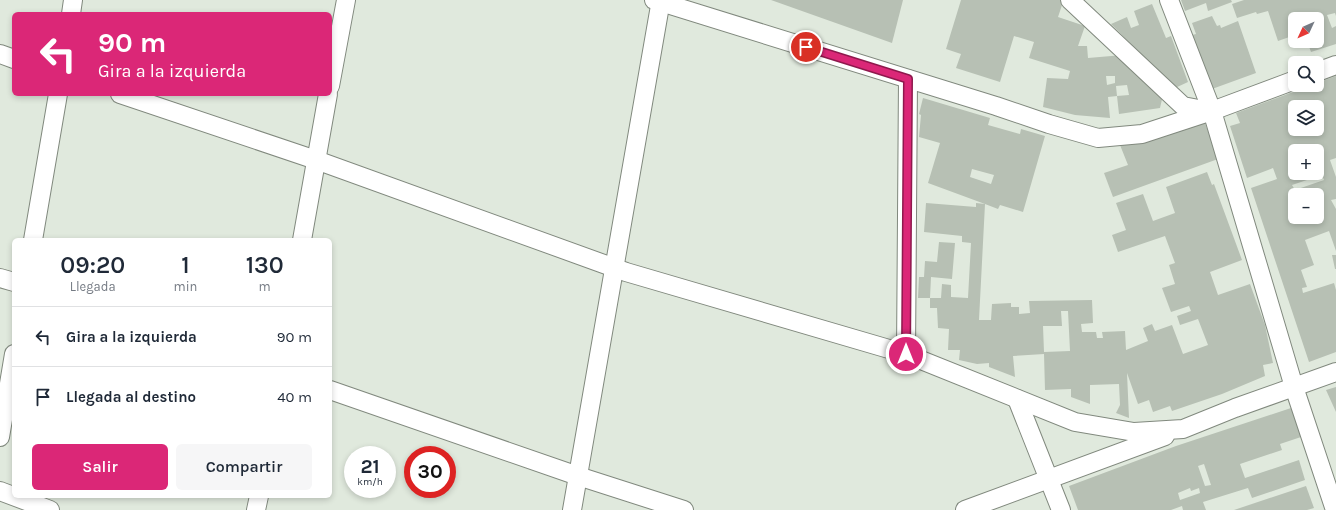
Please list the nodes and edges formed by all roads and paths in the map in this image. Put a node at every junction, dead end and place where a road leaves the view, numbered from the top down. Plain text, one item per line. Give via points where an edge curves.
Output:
1 (73, 0) edge
2 (346, 0) edge
3 (1070, 0) edge
4 (1169, 0) edge
5 (658, 1) edge
6 (71, 12) edge
7 (0, 54) edge
8 (12, 58) edge
9 (1336, 65) edge
10 (1324, 69) edge
11 (332, 75) edge
12 (908, 79) junction
13 (1288, 83) edge
14 (58, 96) edge
15 (126, 96) edge
16 (328, 96) edge
17 (1212, 111) junction
18 (316, 160) junction
19 (33, 238) edge
20 (302, 238) edge
21 (613, 267) junction
22 (0, 278) edge
23 (12, 281) edge
24 (906, 354) junction
25 (12, 366) edge
26 (1336, 372) edge
27 (1294, 387) junction
28 (332, 391) edge
29 (1017, 399) junction
30 (1183, 429) junction
31 (0, 437) edge
32 (578, 476) junction
33 (1050, 479) junction
34 (0, 491) edge
35 (12, 496) edge
36 (18, 498) edge
37 (258, 498) edge
38 (50, 510) edge
39 (256, 510) edge
40 (572, 510) edge
41 (684, 510) edge
42 (965, 510) edge
43 (1061, 510) edge
44 (1335, 510) edge

1 - 6 street
2 - 11 street
3 - 17 street via 1183,106
4 - 17 street
5 - 12 street
5 - 21 street
7 - 8 street
9 - 10 street
12 - 17 street via 1098,138 1142,134
12 - 24 street
13 - 17 street
14 - 19 street
15 - 18 street
16 - 18 street
17 - 27 street
18 - 20 street
18 - 21 street
21 - 24 street
21 - 32 street
22 - 23 street
24 - 29 street
25 - 31 street
26 - 27 street
27 - 30 street
27 - 44 street
28 - 32 street
29 - 30 street via 1075,422 1134,432
29 - 33 street
30 - 33 street
32 - 40 street
32 - 41 street
33 - 42 street
33 - 43 street
34 - 35 street
36 - 38 street
37 - 39 street

